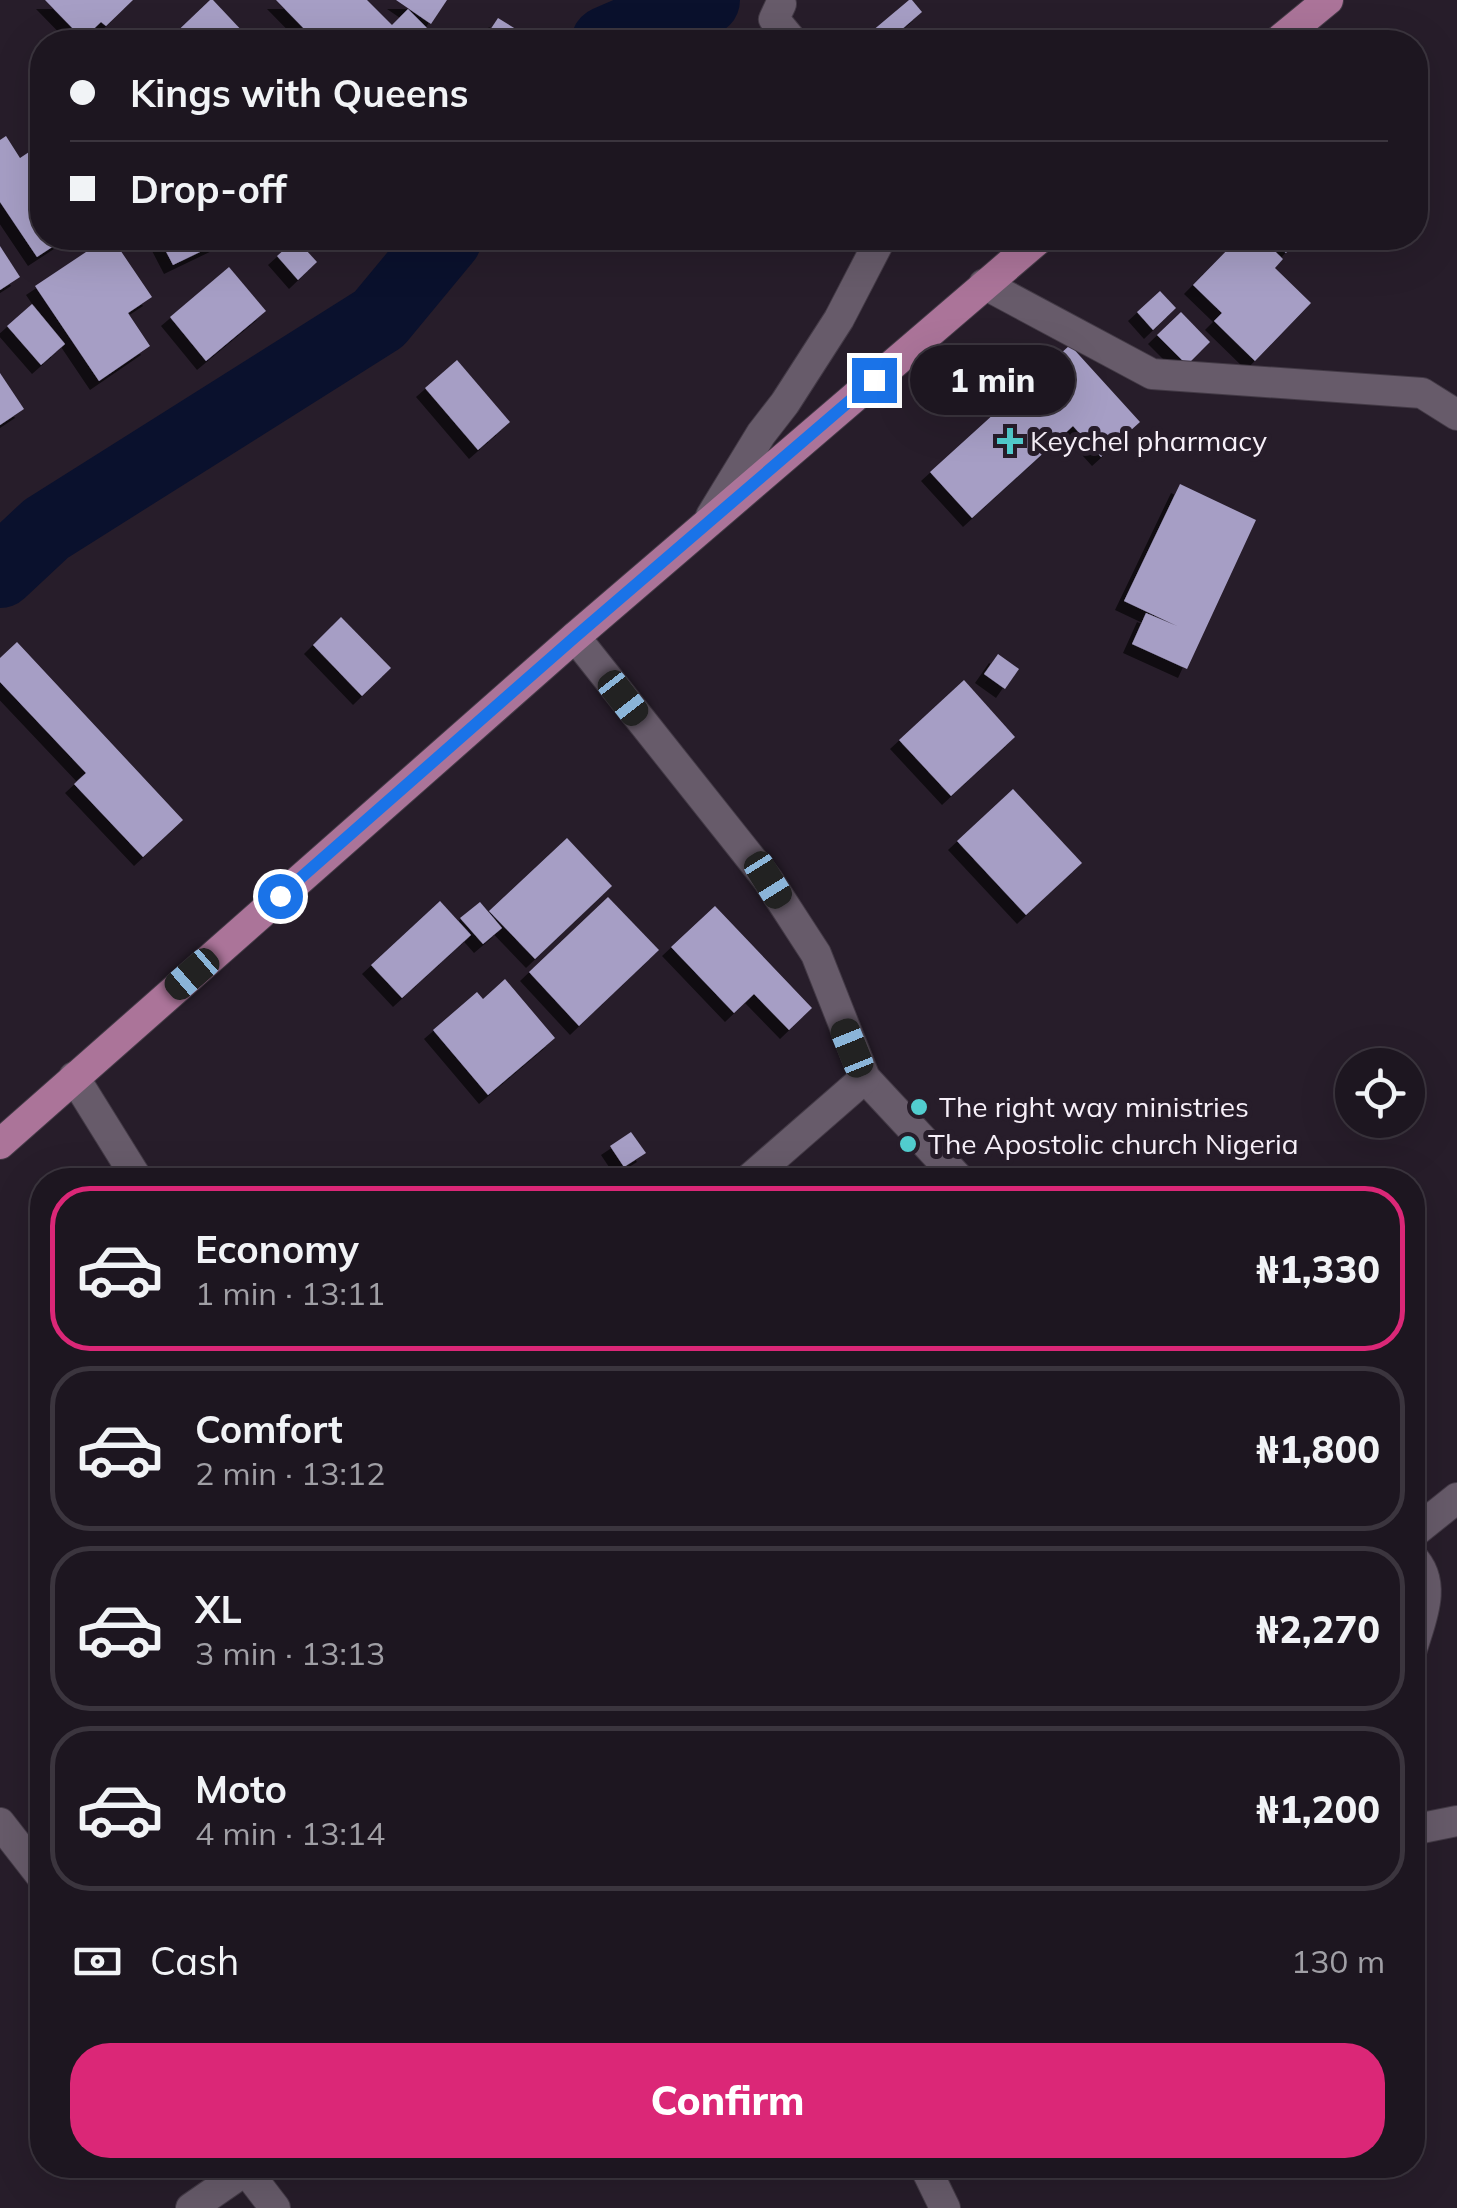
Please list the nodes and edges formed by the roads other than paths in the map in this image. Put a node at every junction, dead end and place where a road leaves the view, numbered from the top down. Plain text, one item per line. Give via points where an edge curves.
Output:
1 (1328, 0) edge
2 (781, 4) dead end
3 (783, 30) edge
4 (1291, 30) edge
5 (876, 250) edge
6 (1025, 250) edge
7 (984, 284) junction
8 (1457, 415) edge
9 (707, 523) junction
10 (575, 637) junction
11 (74, 1077) junction
12 (865, 1078) junction
13 (0, 1144) edge
14 (131, 1168) edge
15 (762, 1168) edge
16 (949, 1168) edge
17 (1457, 1498) edge
18 (1425, 1524) edge
19 (1457, 1821) edge
20 (0, 1823) edge
21 (1425, 1827) edge
22 (30, 1862) edge
23 (231, 2178) edge
24 (252, 2178) edge
25 (930, 2178) edge
26 (192, 2208) edge
27 (276, 2208) edge
28 (945, 2208) edge

1 - 4 main road
2 - 3 street via 774,19
5 - 9 street via 839,319
6 - 7 main road
7 - 8 street via 1152,374 1422,393
7 - 9 main road
9 - 10 main road
10 - 11 main road
10 - 12 street via 768,880 816,954
11 - 13 main road
11 - 14 street
12 - 15 street
12 - 16 street
17 - 18 street
19 - 21 street
20 - 22 street
23 - 26 street
24 - 27 street
25 - 28 street

